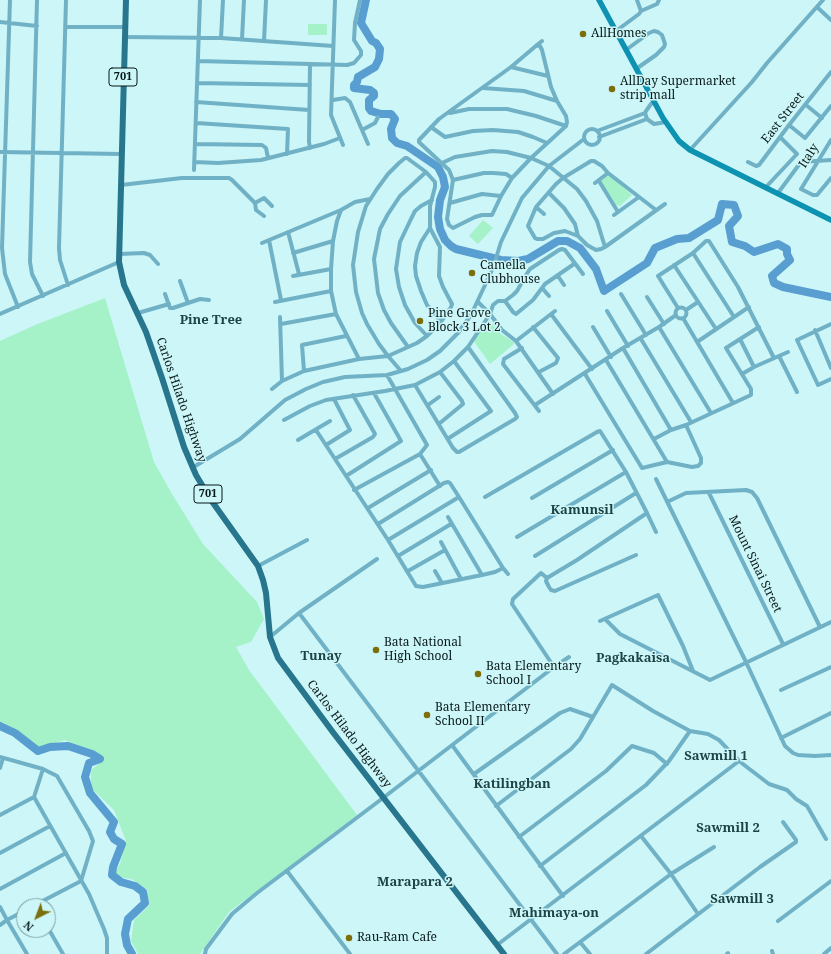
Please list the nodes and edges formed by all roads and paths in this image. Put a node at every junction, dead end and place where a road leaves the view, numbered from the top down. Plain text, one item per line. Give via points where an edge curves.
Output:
1 (10, 0) edge
2 (37, 0) edge
3 (66, 0) edge
4 (126, 0) edge
5 (200, 0) edge
6 (222, 0) edge
7 (244, 0) edge
8 (266, 0) edge
9 (335, 0) edge
10 (360, 0) edge
11 (599, 0) edge
12 (637, 0) edge
13 (659, 0) edge
14 (823, 0) edge
15 (817, 7) junction
16 (641, 11) junction
17 (831, 20) edge
18 (0, 22) edge
19 (10, 22) junction
20 (37, 26) junction
21 (65, 27) junction
22 (125, 27) junction
23 (616, 32) junction
24 (124, 37) junction
25 (198, 38) junction
26 (221, 38) junction
27 (242, 39) junction
28 (264, 41) junction
29 (542, 42) dead end
30 (537, 45) junction
31 (333, 46) junction
32 (626, 50) junction
33 (198, 62) junction
34 (310, 64) junction
35 (333, 65) junction
36 (511, 67) junction
37 (636, 69) junction
38 (831, 72) edge
39 (548, 76) junction
40 (197, 83) junction
41 (310, 85) junction
42 (482, 88) junction
43 (333, 100) junction
44 (557, 101) junction
45 (196, 102) junction
46 (654, 102) junction
47 (806, 105) junction
48 (831, 106) edge
49 (309, 110) junction
50 (448, 113) junction
51 (645, 113) junction
52 (378, 117) dead end
53 (822, 118) junction
54 (647, 119) junction
55 (666, 122) junction
56 (196, 123) junction
57 (789, 125) junction
58 (566, 126) junction
59 (431, 127) junction
60 (362, 130) junction
61 (597, 131) junction
62 (780, 136) junction
63 (599, 137) junction
64 (340, 138) junction
65 (584, 139) junction
66 (831, 140) edge
67 (547, 143) junction
68 (195, 144) junction
69 (368, 144) dead end
70 (343, 145) dead end
71 (310, 148) junction
72 (690, 150) junction
73 (0, 152) edge
74 (6, 152) junction
75 (33, 152) junction
76 (61, 152) junction
77 (121, 154) junction
78 (287, 154) junction
79 (268, 158) junction
80 (530, 158) junction
81 (831, 160) edge
82 (818, 161) junction
83 (194, 162) junction
84 (748, 162) dead end
85 (442, 163) junction
86 (548, 166) junction
87 (194, 170) dead end
88 (426, 172) junction
89 (608, 173) junction
90 (512, 178) junction
91 (563, 178) junction
92 (831, 178) edge
93 (453, 180) junction
94 (121, 185) junction
95 (766, 187) junction
96 (549, 193) junction
97 (778, 193) junction
98 (501, 196) junction
99 (639, 197) junction
100 (370, 199) junction
101 (432, 200) junction
102 (255, 203) junction
103 (450, 203) junction
104 (665, 204) dead end
105 (272, 206) dead end
106 (536, 207) junction
107 (341, 210) junction
108 (656, 210) junction
109 (618, 212) junction
110 (544, 214) dead end
111 (614, 215) dead end
112 (264, 216) dead end
113 (831, 220) edge
114 (430, 228) junction
115 (288, 232) junction
116 (578, 236) junction
117 (269, 240) junction
118 (333, 241) junction
119 (262, 243) dead end
120 (605, 248) junction
121 (293, 253) junction
122 (692, 253) junction
123 (119, 254) junction
124 (119, 262) junction
125 (158, 264) dead end
126 (574, 264) junction
127 (674, 264) junction
128 (330, 269) junction
129 (299, 274) junction
130 (583, 274) dead end
131 (293, 276) dead end
132 (558, 276) junction
133 (180, 281) dead end
134 (68, 285) junction
135 (564, 285) dead end
136 (542, 288) junction
137 (331, 291) junction
138 (165, 294) dead end
139 (621, 294) dead end
140 (43, 296) junction
141 (549, 296) dead end
142 (647, 297) dead end
143 (209, 300) dead end
144 (281, 300) junction
145 (505, 300) junction
146 (275, 302) dead end
147 (478, 302) junction
148 (698, 302) junction
149 (188, 303) junction
150 (168, 304) junction
151 (18, 307) junction
152 (678, 308) junction
153 (749, 308) junction
154 (686, 310) junction
155 (607, 311) dead end
156 (138, 313) junction
157 (0, 314) edge
158 (336, 314) junction
159 (490, 314) junction
160 (676, 315) junction
161 (280, 317) dead end
162 (734, 317) junction
163 (683, 318) junction
164 (441, 322) junction
165 (281, 324) junction
166 (664, 324) junction
167 (831, 324) edge
168 (533, 327) junction
169 (593, 327) dead end
170 (659, 327) junction
171 (759, 327) junction
172 (716, 329) junction
173 (815, 330) junction
174 (646, 335) junction
175 (346, 336) junction
176 (427, 336) junction
177 (641, 339) junction
178 (740, 340) junction
179 (516, 341) junction
180 (698, 342) junction
181 (408, 347) junction
182 (468, 347) junction
183 (625, 347) junction
184 (522, 348) junction
185 (788, 352) dead end
186 (388, 356) junction
187 (779, 356) junction
188 (611, 357) junction
189 (774, 358) junction
190 (359, 359) junction
191 (606, 360) junction
192 (454, 361) junction
193 (754, 367) junction
194 (831, 368) edge
195 (592, 369) junction
196 (304, 371) junction
197 (401, 371) junction
198 (440, 372) junction
199 (539, 372) junction
200 (585, 374) junction
201 (742, 374) junction
202 (387, 375) junction
203 (831, 379) edge
204 (282, 381) junction
205 (415, 384) junction
206 (272, 389) dead end
207 (394, 389) junction
208 (797, 392) dead end
209 (374, 393) junction
210 (553, 394) junction
211 (353, 395) junction
212 (439, 397) dead end
213 (334, 399) junction
214 (733, 403) junction
215 (428, 405) junction
216 (535, 405) junction
217 (539, 412) dead end
218 (711, 413) junction
219 (284, 420) dead end
220 (330, 421) dead end
221 (691, 422) junction
222 (440, 423) junction
223 (686, 425) junction
224 (316, 430) junction
225 (671, 430) junction
226 (449, 438) junction
227 (654, 439) junction
228 (298, 440) dead end
229 (326, 444) junction
230 (612, 450) junction
231 (420, 454) junction
232 (335, 460) junction
233 (667, 462) junction
234 (192, 468) junction
235 (431, 470) junction
236 (626, 472) junction
237 (346, 476) junction
238 (656, 479) dead end
239 (440, 486) junction
240 (354, 490) junction
241 (636, 493) junction
242 (709, 493) junction
243 (459, 497) junction
244 (485, 497) dead end
245 (532, 498) dead end
246 (667, 502) junction
247 (368, 508) junction
248 (648, 513) junction
249 (448, 517) dead end
250 (378, 524) junction
251 (451, 524) junction
252 (656, 532) dead end
253 (517, 537) dead end
254 (307, 540) dead end
255 (388, 540) junction
256 (441, 542) dead end
257 (445, 550) junction
258 (636, 555) dead end
259 (398, 556) junction
260 (535, 556) dead end
261 (377, 559) dead end
262 (258, 566) junction
263 (503, 568) junction
264 (435, 571) dead end
265 (408, 572) junction
266 (508, 574) dead end
267 (482, 576) junction
268 (547, 578) junction
269 (461, 579) junction
270 (442, 583) junction
271 (300, 613) junction
272 (605, 619) junction
273 (600, 621) dead end
274 (831, 622) edge
275 (820, 627) junction
276 (270, 637) junction
277 (783, 644) junction
278 (569, 657) dead end
279 (746, 662) junction
280 (554, 667) junction
281 (831, 667) edge
282 (693, 672) junction
283 (782, 690) dead end
284 (831, 713) edge
285 (593, 717) junction
286 (690, 731) junction
287 (782, 738) junction
288 (452, 745) junction
289 (831, 755) edge
290 (1, 757) edge
291 (739, 761) junction
292 (667, 764) junction
293 (0, 768) edge
294 (43, 769) junction
295 (419, 771) junction
296 (474, 774) junction
297 (34, 797) junction
298 (384, 798) junction
299 (496, 806) junction
300 (0, 815) edge
301 (784, 822) dead end
302 (50, 826) junction
303 (641, 836) junction
304 (519, 837) junction
305 (826, 839) dead end
306 (714, 847) dead end
307 (0, 853) edge
308 (66, 853) junction
309 (540, 866) junction
310 (287, 870) junction
311 (671, 874) junction
312 (81, 881) junction
313 (831, 881) edge
314 (0, 889) edge
315 (563, 896) junction
316 (49, 898) edge
317 (0, 907) edge
318 (698, 914) junction
319 (16, 916) edge
320 (8, 920) junction
321 (530, 920) junction
322 (778, 921) dead end
323 (0, 925) edge
324 (54, 938) edge
325 (580, 942) junction
326 (497, 945) junction
327 (831, 948) edge
328 (27, 954) edge
329 (63, 954) edge
330 (107, 954) edge
331 (205, 954) edge
332 (350, 954) edge
333 (504, 954) edge
334 (557, 954) edge
335 (564, 954) edge
336 (590, 954) edge
337 (646, 954) edge
338 (824, 954) edge

1 - 19 street
2 - 20 street
3 - 21 street
4 - 22 main road, Carlos Hilado Highway / 701
5 - 25 street
6 - 26 street
7 - 27 street
8 - 28 street
9 - 31 street
10 - 35 street via 354,40 361,55 354,63
11 - 23 street
12 - 16 street
13 - 16 street via 657,4
14 - 15 street
15 - 17 street
15 - 72 street
16 - 23 street
18 - 19 street
19 - 20 street
19 - 74 street
20 - 75 street
21 - 22 street
21 - 76 street
22 - 24 main road, Carlos Hilado Highway / 701
23 - 32 street
24 - 25 street
24 - 77 main road, Carlos Hilado Highway / 701
25 - 26 street
25 - 33 street
26 - 27 street
27 - 28 street
28 - 31 street
29 - 30 street
30 - 36 street
30 - 39 street via 542,50
31 - 35 street
32 - 37 street
32 - 37 street via 649,33 654,31 662,35 664,47
33 - 34 street
33 - 40 street
34 - 35 street
34 - 41 street
35 - 43 street
36 - 39 street
36 - 42 street
37 - 46 street
38 - 47 street, East Street
39 - 44 street
40 - 41 street
40 - 45 street
41 - 49 street
42 - 44 street via 524,91
42 - 50 street
43 - 60 street via 344,98 350,102
43 - 64 street via 332,120
44 - 58 street via 566,116
45 - 49 street
45 - 56 street
46 - 51 street
46 - 55 street
47 - 53 street
47 - 57 street, East Street
48 - 53 street
49 - 71 street
50 - 58 street via 507,109
50 - 59 street
51 - 54 street
51 - 61 street
52 - 60 street via 375,123
53 - 57 street via 805,138
54 - 55 street via 654,124
54 - 63 street
55 - 72 street via 679,141
56 - 68 street
56 - 78 street via 288,129
57 - 62 street, East Street
58 - 67 street
59 - 67 street via 445,137 493,130 518,132
59 - 85 street via 419,142
60 - 69 street
61 - 63 street
61 - 65 street via 588,130 584,134
62 - 84 street, East Street via 759,166
62 - 95 street via 797,154
63 - 65 street via 594,144 587,143
64 - 70 street
64 - 71 street
65 - 86 street
66 - 82 street, Italy
67 - 80 street
68 - 79 street via 262,145 266,148
68 - 83 street
71 - 78 street
72 - 95 street
73 - 74 street
74 - 75 street
74 - 151 street via 2,248 5,274
75 - 76 street
75 - 140 street via 30,262 32,274
76 - 77 street
76 - 134 street via 59,248
77 - 94 main road, Carlos Hilado Highway / 701
78 - 79 street
79 - 83 street via 218,163
80 - 85 street via 492,151 455,157
80 - 86 street
80 - 90 street
81 - 82 street
82 - 92 street, Italy via 801,188 817,195
82 - 97 street via 801,162
83 - 87 street
85 - 93 street via 449,170
86 - 91 street
86 - 147 street via 522,198 501,242
88 - 100 street via 405,158 388,174
88 - 101 street via 435,182
88 - 181 street via 400,196 388,214 380,229 374,259 378,293 384,310
89 - 91 street via 602,166 591,161
89 - 99 street
89 - 109 street via 597,182
90 - 93 street via 506,174 488,173
90 - 98 street
91 - 96 street
91 - 120 street via 586,200 597,221
93 - 103 street
94 - 102 street via 182,178 229,178
94 - 123 main road, Carlos Hilado Highway / 701
95 - 97 street
96 - 106 street
96 - 116 street via 575,224
97 - 113 street
98 - 103 street via 482,194
98 - 103 street via 492,215 475,217 453,228 447,219
99 - 108 street
99 - 109 street
100 - 107 street via 355,202
100 - 186 street via 356,242 354,277 362,313
101 - 114 street
101 - 176 street via 415,211 400,242 396,269 405,305 415,323
102 - 105 street via 264,198
102 - 112 street via 256,210
104 - 108 street
106 - 110 street
106 - 116 street via 528,226 535,238 543,239 565,231
107 - 115 street
107 - 118 street
108 - 120 street
109 - 111 street
114 - 164 street via 440,247 439,276 452,304
114 - 164 street via 417,253 416,276 427,305
115 - 117 street
115 - 121 street
116 - 120 street via 596,250
117 - 119 street
117 - 144 street
118 - 121 street
118 - 128 street
121 - 129 street
122 - 127 street
122 - 153 street via 709,241
122 - 162 street
123 - 124 main road, Carlos Hilado Highway / 701
123 - 125 street via 144,253 150,255
124 - 134 street
124 - 156 main road, Carlos Hilado Highway / 701 via 124,285
126 - 130 street
126 - 132 street
126 - 145 street via 565,250 559,250 530,269 517,291
127 - 148 street
127 - 152 street via 658,276
128 - 129 street
128 - 137 street
129 - 131 street
132 - 135 street
132 - 136 street
133 - 149 street
134 - 140 street
136 - 141 street
136 - 145 street via 533,300 516,314
137 - 144 street
137 - 158 street
138 - 150 street
139 - 174 street
140 - 151 street
142 - 166 street
143 - 149 street via 200,299
144 - 146 street
145 - 159 street via 498,301
147 - 159 street
147 - 197 street via 450,342 427,360
148 - 154 street
148 - 172 street
149 - 150 street via 173,308
150 - 156 street
151 - 157 street
152 - 154 street
152 - 160 street
153 - 162 street
153 - 171 street
154 - 163 street
155 - 183 street
156 - 234 main road, Carlos Hilado Highway / 701
158 - 165 street
158 - 175 street
159 - 179 street via 502,330
159 - 182 street
160 - 163 street
160 - 166 street
161 - 165 street
162 - 172 street
163 - 180 street
164 - 176 street
165 - 204 street
166 - 170 street
167 - 173 street
168 - 179 street
168 - 195 street via 553,313
168 - 199 street via 558,358 556,363
169 - 188 street
170 - 174 street
170 - 218 street
171 - 178 street
171 - 189 street
172 - 180 street
173 - 194 street
173 - 203 street via 797,340 818,385
174 - 177 street
175 - 190 street
175 - 196 street via 302,345
176 - 181 street
177 - 183 street
177 - 221 street
178 - 193 street
178 - 201 street via 726,348
179 - 184 street
180 - 214 street
181 - 186 street
182 - 192 street
182 - 226 street via 517,417 459,452 453,448
183 - 188 street
183 - 225 street
184 - 199 street
184 - 216 street via 504,359 503,364
185 - 187 street
186 - 190 street
186 - 197 street
187 - 189 street
187 - 208 street
188 - 191 street
189 - 193 street
190 - 196 street
191 - 195 street
191 - 227 street
192 - 198 street
192 - 226 street via 491,411
193 - 201 street
195 - 200 street
196 - 204 street
197 - 202 street
198 - 205 street
198 - 222 street via 463,404
199 - 210 street
200 - 210 street
200 - 233 street via 642,468
201 - 214 street via 751,389 751,395
202 - 207 street
202 - 234 street via 345,378 323,382 306,389 285,400 240,439
204 - 206 street
205 - 207 street
205 - 215 street
207 - 209 street
207 - 231 street via 427,444
209 - 211 street
209 - 237 street via 401,441
210 - 216 street
211 - 213 street
211 - 232 street via 374,434
212 - 215 street
213 - 219 street via 310,406
213 - 229 street via 350,430
214 - 218 street
215 - 222 street
216 - 217 street
218 - 221 street
220 - 224 street
221 - 223 street
222 - 226 street
223 - 225 street
223 - 233 street via 701,463 692,467
224 - 228 street
224 - 229 street
225 - 227 street
227 - 233 street
229 - 232 street
230 - 236 street
230 - 244 street via 602,432 598,431
230 - 245 street
231 - 235 street
231 - 240 street
232 - 237 street
234 - 262 main road, Carlos Hilado Highway / 701 via 211,500
235 - 239 street
235 - 247 street
236 - 241 street
236 - 253 street
237 - 240 street
238 - 246 street
239 - 243 street via 450,483
239 - 250 street
240 - 247 street
241 - 248 street
241 - 260 street
242 - 246 street via 686,493
242 - 275 street via 746,490 757,498
242 - 277 street, Mount Sinai Street
243 - 255 street
243 - 263 street
246 - 279 street
247 - 250 street
248 - 252 street
248 - 268 street
249 - 251 street
250 - 255 street
251 - 259 street
251 - 267 street
254 - 262 street
255 - 259 street
256 - 257 street
257 - 265 street
257 - 269 street
258 - 268 street via 555,591 549,587
259 - 265 street
261 - 271 street
262 - 276 main road, Carlos Hilado Highway / 701 via 266,593
263 - 266 street
263 - 267 street
264 - 270 street
265 - 270 street via 418,587
267 - 269 street
268 - 280 street via 542,573 512,602
269 - 270 street
271 - 276 street
271 - 295 street
272 - 273 street
272 - 282 street via 620,634
272 - 282 street via 658,595
274 - 275 street
275 - 277 street
276 - 298 main road, Carlos Hilado Highway / 701 via 278,658
277 - 279 street
278 - 280 street
279 - 282 street via 712,680
279 - 287 street
280 - 288 street
281 - 283 street
284 - 287 street
285 - 286 street via 612,685
285 - 296 street via 570,709 560,713
285 - 299 street via 571,749
286 - 291 street via 708,734 719,740
286 - 292 street
287 - 289 street via 785,746 793,753
288 - 295 street
288 - 296 street
290 - 293 street
290 - 294 street
291 - 303 street
291 - 305 street via 770,784 787,790 807,806
292 - 304 street via 654,753 632,746 606,771
292 - 309 street via 646,785
294 - 297 street
294 - 312 street via 55,774 61,781 92,838 93,844
295 - 298 street
295 - 321 street
296 - 299 street
297 - 300 street
297 - 302 street
298 - 310 street
298 - 326 main road, Carlos Hilado Highway / 701
299 - 304 street
301 - 318 street via 796,842
302 - 307 street
302 - 308 street
303 - 311 street
303 - 315 street
304 - 309 street
306 - 311 street
308 - 312 street
308 - 314 street
309 - 315 street
310 - 331 street via 232,914
310 - 332 street
311 - 318 street
311 - 325 street
312 - 316 street
312 - 330 street via 104,929
313 - 322 street
315 - 321 street
317 - 320 street
318 - 337 street
319 - 320 street
320 - 323 street
320 - 328 street
321 - 326 street
321 - 334 street
324 - 329 street
325 - 335 street
325 - 336 street
326 - 333 main road, Carlos Hilado Highway / 701
327 - 338 street

